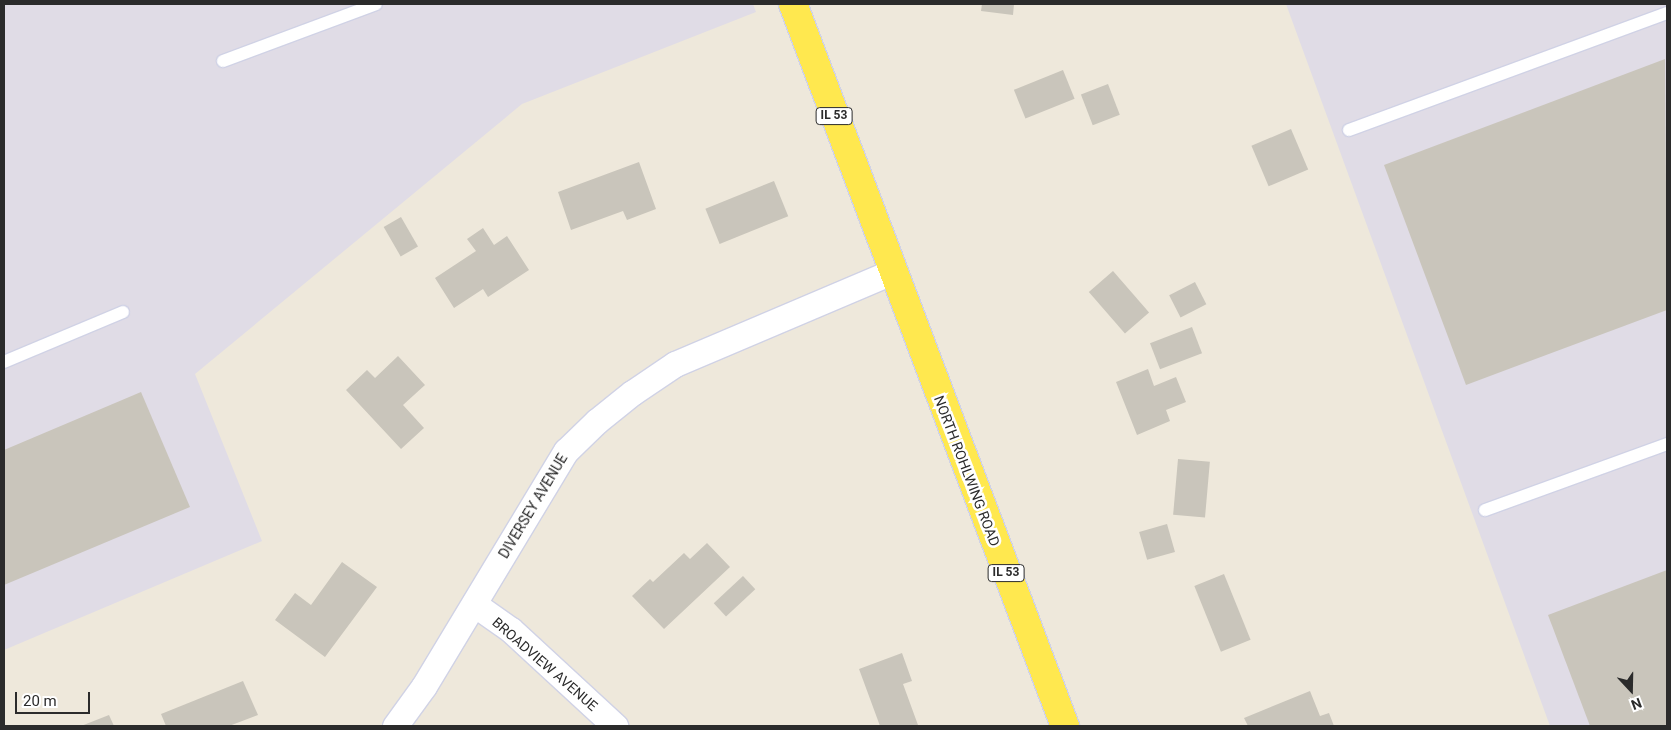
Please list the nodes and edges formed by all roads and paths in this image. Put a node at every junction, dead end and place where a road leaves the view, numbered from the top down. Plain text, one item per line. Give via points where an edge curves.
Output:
1 (376, 4) edge
2 (793, 4) edge
3 (1667, 13) edge
4 (223, 61) dead end
5 (1349, 130) dead end
6 (892, 272) junction
7 (123, 312) dead end
8 (4, 362) edge
9 (1667, 444) edge
10 (1485, 510) dead end
11 (474, 604) junction
12 (395, 726) edge
13 (615, 726) edge
14 (1065, 726) edge

1 - 4 lane
2 - 6 main road, IL 53
3 - 5 lane
6 - 11 street, DIVERSEY AVENUE via 706,348 632,393 566,451
6 - 14 main road, NORTH ROHLWING ROAD / IL 53
7 - 8 lane
9 - 10 lane
11 - 12 street, DIVERSEY AVENUE
11 - 13 street, BROADVIEW AVENUE via 511,630

